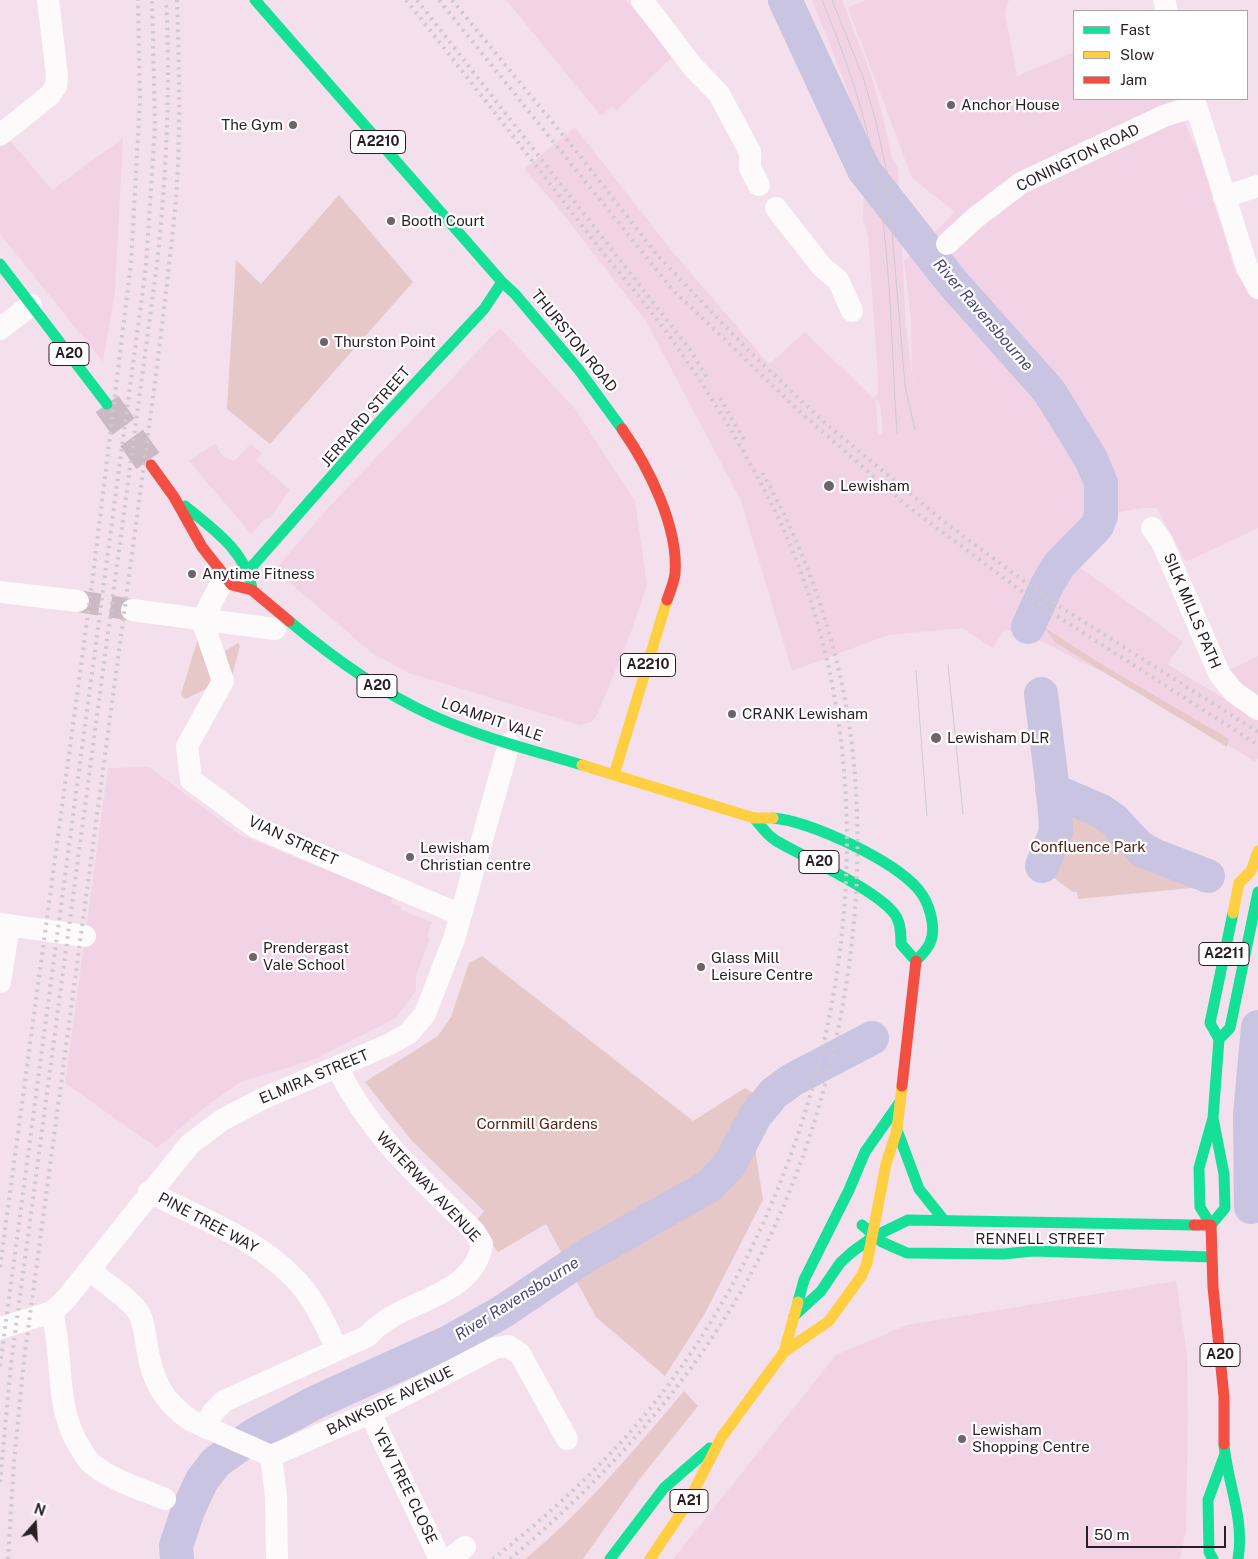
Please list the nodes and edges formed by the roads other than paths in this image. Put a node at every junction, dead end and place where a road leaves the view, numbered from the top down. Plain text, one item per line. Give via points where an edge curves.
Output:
1 (48, 0) edge
2 (255, 0) edge
3 (642, 0) edge
4 (1195, 102) edge
5 (0, 135) edge
6 (759, 185) dead end
7 (1258, 186) edge
8 (1224, 197) junction
9 (776, 208) dead end
10 (947, 244) dead end
11 (0, 264) edge
12 (502, 282) junction
13 (1258, 288) edge
14 (522, 302) junction
15 (31, 305) junction
16 (512, 308) dead end
17 (484, 309) junction
18 (852, 311) dead end
19 (499, 312) dead end
20 (0, 329) edge
21 (106, 404) tunnel mouth
22 (151, 465) tunnel mouth
23 (174, 497) junction
24 (1152, 528) dead end
25 (248, 571) junction
26 (221, 584) dead end
27 (252, 590) junction
28 (0, 592) edge
29 (78, 601) tunnel mouth
30 (132, 610) tunnel mouth
31 (202, 620) junction
32 (275, 629) dead end
33 (1258, 709) edge
34 (509, 744) junction
35 (614, 775) junction
36 (754, 818) junction
37 (1258, 851) edge
38 (1251, 872) junction
39 (1258, 885) edge
40 (1258, 892) edge
41 (461, 915) junction
42 (4, 925) edge
43 (85, 936) dead end
44 (916, 961) junction
45 (0, 982) edge
46 (1219, 1039) junction
47 (337, 1067) junction
48 (900, 1099) junction
49 (1213, 1118) junction
50 (897, 1130) junction
51 (849, 1190) junction
52 (149, 1192) junction
53 (943, 1219) junction
54 (1211, 1225) junction
55 (873, 1236) junction
56 (1211, 1257) junction
57 (90, 1270) junction
58 (52, 1312) junction
59 (794, 1316) junction
60 (0, 1328) edge
61 (337, 1349) junction
62 (784, 1352) junction
63 (370, 1413) junction
64 (206, 1428) junction
65 (721, 1438) junction
66 (567, 1439) dead end
67 (266, 1454) junction
68 (1225, 1454) junction
69 (165, 1499) dead end
70 (276, 1559) edge
71 (440, 1559) edge
72 (610, 1559) edge
73 (650, 1559) edge
74 (1213, 1559) edge
75 (1238, 1559) edge

1 - 5 street via 56,86 50,95
2 - 12 main road, THURSTON ROAD / A2210
3 - 6 street via 693,67 719,94 750,152 750,168
4 - 8 street, CONINGTON ROAD
4 - 10 street, CONINGTON ROAD via 1021,183
7 - 8 street
8 - 13 street, CONINGTON ROAD via 1247,267
9 - 18 street via 822,267 838,280
11 - 15 main road, A20
12 - 14 main road, THURSTON ROAD / A2210 via 511,287
12 - 17 main road, JERRARD STREET
14 - 16 main road
14 - 35 main road, THURSTON ROAD / A2210 via 572,360 614,417 653,484 673,537 676,554 673,586
15 - 20 street
15 - 21 main road, A20
17 - 19 main road
17 - 25 main road, JERRARD STREET
22 - 23 main road, LOAMPIT VALE / A20
23 - 25 main road, LOAMPIT VALE via 219,533
23 - 27 main road, LOAMPIT VALE / A20 via 202,547 224,576 232,585
24 - 33 street, SILK MILLS PATH via 1162,542 1220,675 1234,692
25 - 27 main road, LOAMPIT VALE
26 - 31 street
27 - 34 main road, LOAMPIT VALE / A20 via 335,659 367,680 431,715
28 - 29 street
30 - 31 street
31 - 32 street
31 - 41 street, VIAN STREET via 223,681 187,746 191,780 255,826
34 - 35 main road, LOAMPIT VALE / A20
34 - 41 street, ELMIRA STREET
35 - 36 main road, LOAMPIT VALE / A20
36 - 44 main road, A20 via 773,839 825,866 887,905 897,917 901,944
36 - 44 main road, LOAMPIT VALE / A20 via 786,819 804,825 907,878 925,899 931,924 930,942
37 - 38 main road, A2211
38 - 39 main road
38 - 46 main road, A2211 via 1239,883 1210,1022
40 - 46 main road, A2211 via 1230,1028
41 - 47 street, ELMIRA STREET via 425,1014 409,1033
42 - 43 street
42 - 45 street
44 - 48 main road, A20
46 - 49 main road, A2211
47 - 52 street, ELMIRA STREET via 222,1120 189,1146
47 - 61 street, WATERWAY AVENUE via 368,1121 397,1156 474,1232 482,1244 480,1259 467,1276 377,1325 368,1336
48 - 50 main road, A20
48 - 51 main road, A20 via 865,1152
49 - 54 main road, A2211 via 1199,1168 1200,1207
49 - 54 main road, A2211 via 1224,1174 1225,1208
50 - 53 main road, A20 via 918,1189
50 - 55 main road, A21 via 886,1164
51 - 55 main road, RENNELL STREET via 855,1215
51 - 59 main road, A21 via 804,1280
52 - 57 street, ELMIRA STREET
52 - 61 street, PINE TREE WAY via 210,1221 273,1260 305,1290
53 - 54 main road, RENNELL STREET
53 - 55 main road, RENNELL STREET via 908,1220
54 - 56 main road, A20
55 - 56 main road, RENNELL STREET via 895,1249 921,1254 1032,1251
55 - 59 main road via 840,1263 821,1291
55 - 62 main road, A21 via 862,1275 829,1321
56 - 68 main road, A20 via 1224,1392
57 - 58 street, ELMIRA STREET
57 - 64 street via 137,1310 159,1391 180,1413
58 - 60 street
58 - 69 street via 58,1336 62,1398 72,1435 91,1463 122,1482
59 - 62 main road, A21
61 - 64 street, WATERWAY AVENUE via 224,1402 212,1413
62 - 65 main road, A21
63 - 66 street, BANKSIDE AVENUE via 494,1348 508,1346 520,1354
63 - 67 street, BANKSIDE AVENUE
63 - 71 street, YEW TREE CLOSE
64 - 67 street
65 - 72 main road, A21 via 664,1488
65 - 73 main road, A21 via 687,1504
67 - 70 street via 276,1497
68 - 74 main road, A20 via 1208,1500 1209,1552
68 - 75 main road, A20 via 1238,1504

